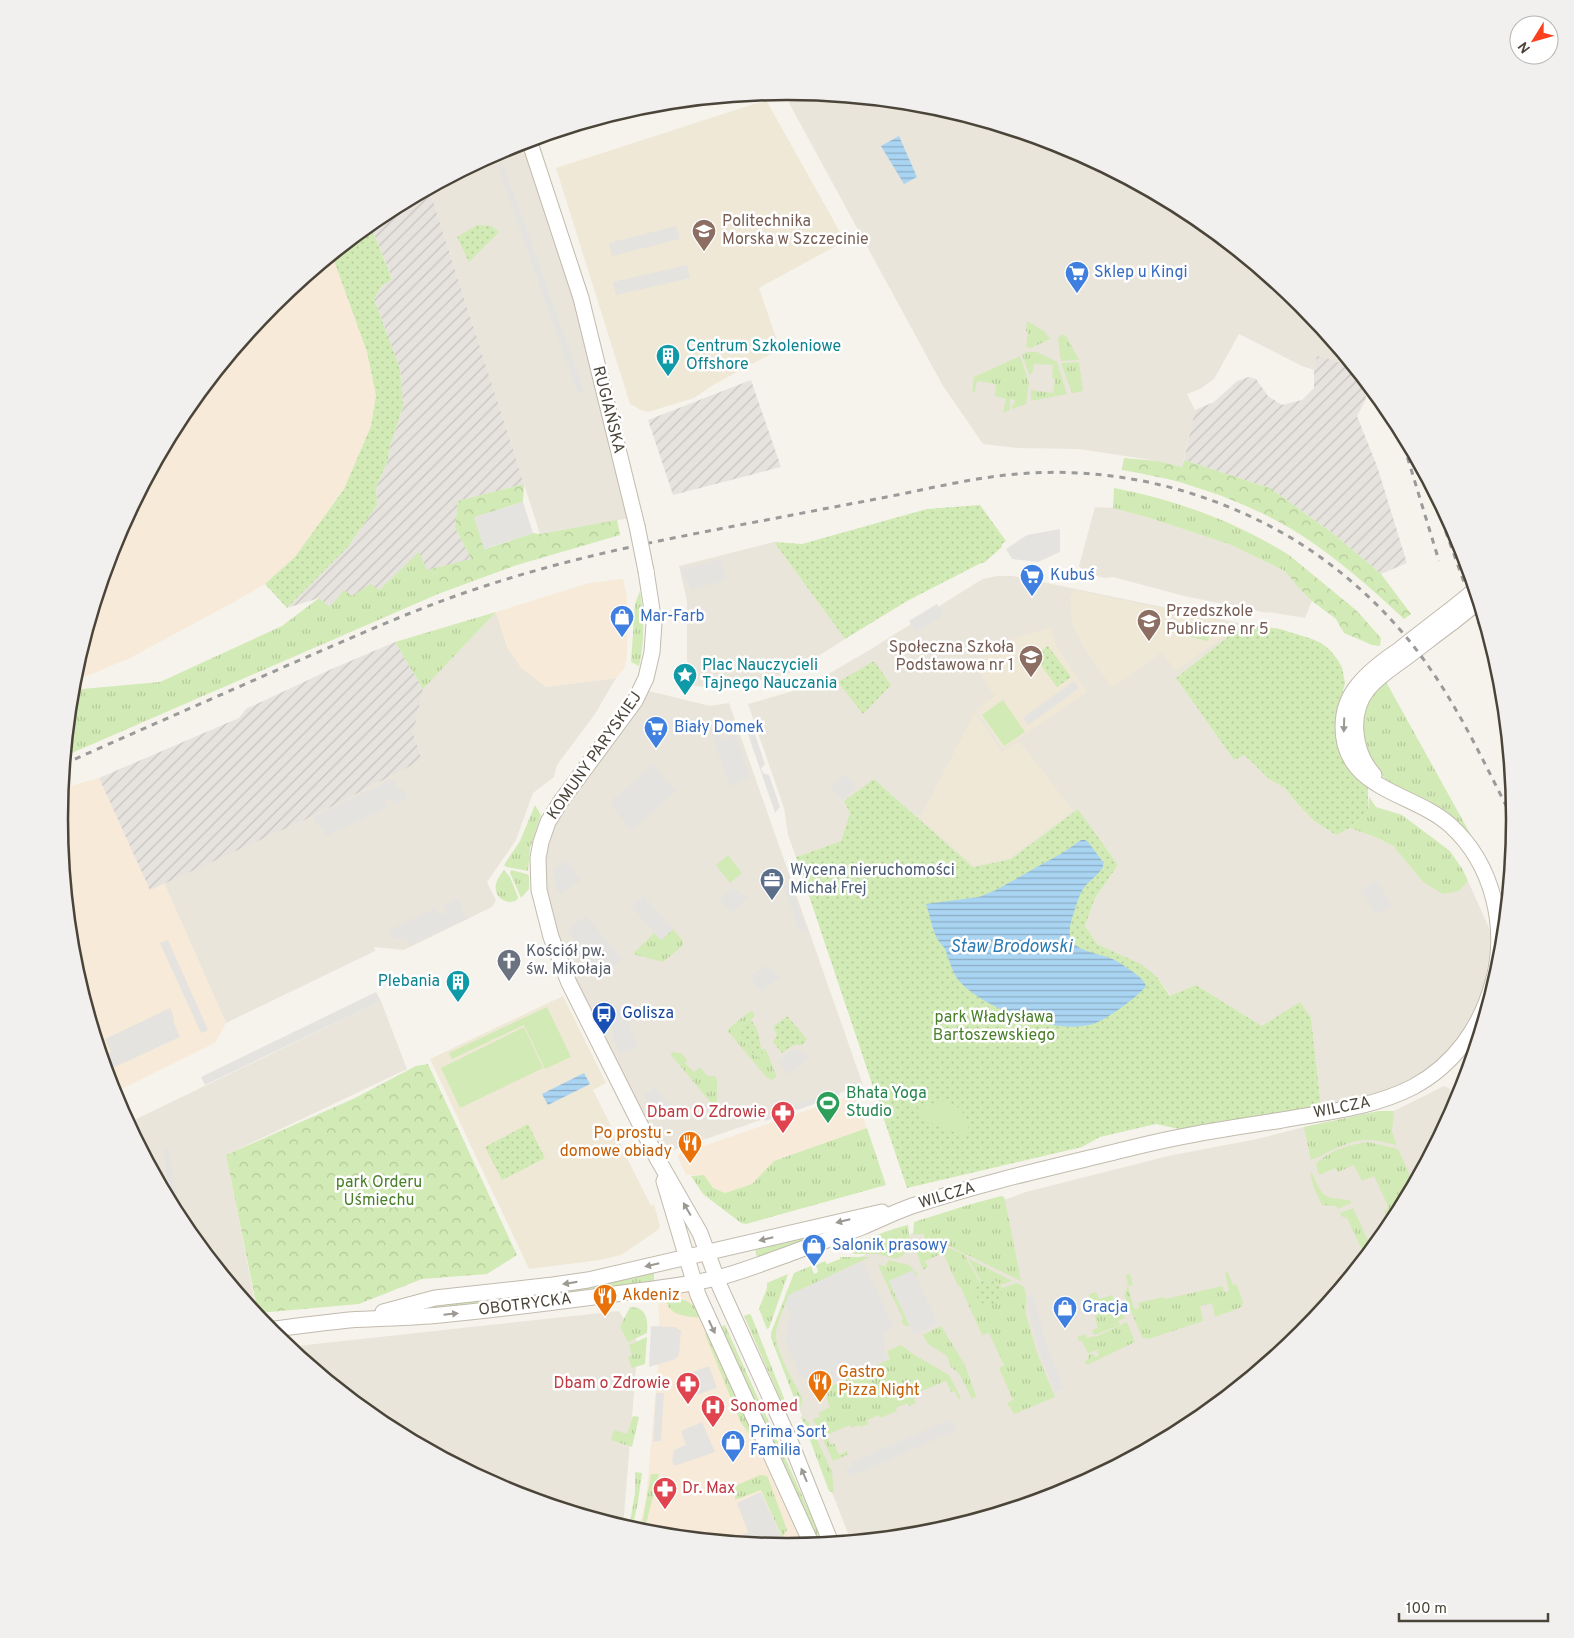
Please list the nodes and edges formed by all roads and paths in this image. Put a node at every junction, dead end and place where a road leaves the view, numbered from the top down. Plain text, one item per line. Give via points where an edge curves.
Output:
1 (531, 147) edge
2 (1470, 595) edge
3 (1473, 605) edge
4 (1451, 616) junction
5 (643, 686) joint
6 (1498, 926) edge
7 (1478, 1017) edge
8 (657, 1158) junction
9 (907, 1208) junction
10 (707, 1253) junction
11 (686, 1257) junction
12 (716, 1278) junction
13 (693, 1282) junction
14 (355, 1320) junction
15 (279, 1329) edge
16 (829, 1537) edge
17 (809, 1538) edge

1 - 5 street, RUGIAŃSKA, bridge via 581,298 637,526 654,634
2 - 4 street, bridge
3 - 4 street, bridge
4 - 6 street, WILCZA via 1383,662 1368,682 1358,711 1358,747 1370,770 1394,793 1436,814 1474,853 1487,877
5 - 8 street, KOMUNY PARYSKIEJ via 552,815 541,842 538,874 545,919 562,966
7 - 9 street, WILCZA via 1456,1054 1446,1064 1407,1090 1368,1104 1183,1136 1011,1178
10 -> 8 street, KOMUNY PARYSKIEJ via 695,1224
8 - 11 street, KOMUNY PARYSKIEJ
9 -> 10 street, WILCZA
9 - 12 street, WILCZA via 863,1227
10 - 11 street, WILCZA
10 - 12 street, KOMUNY PARYSKIEJ
11 - 13 street, KOMUNY PARYSKIEJ
11 -> 14 street, OBOTRYCKA via 572,1283 435,1298
12 - 13 street, WILCZA
16 -> 12 street, KOMUNY PARYSKIEJ via 790,1441
14 -> 13 street, OBOTRYCKA via 529,1306
13 -> 17 street, KOMUNY PARYSKIEJ
14 - 15 street, OBOTRYCKA

